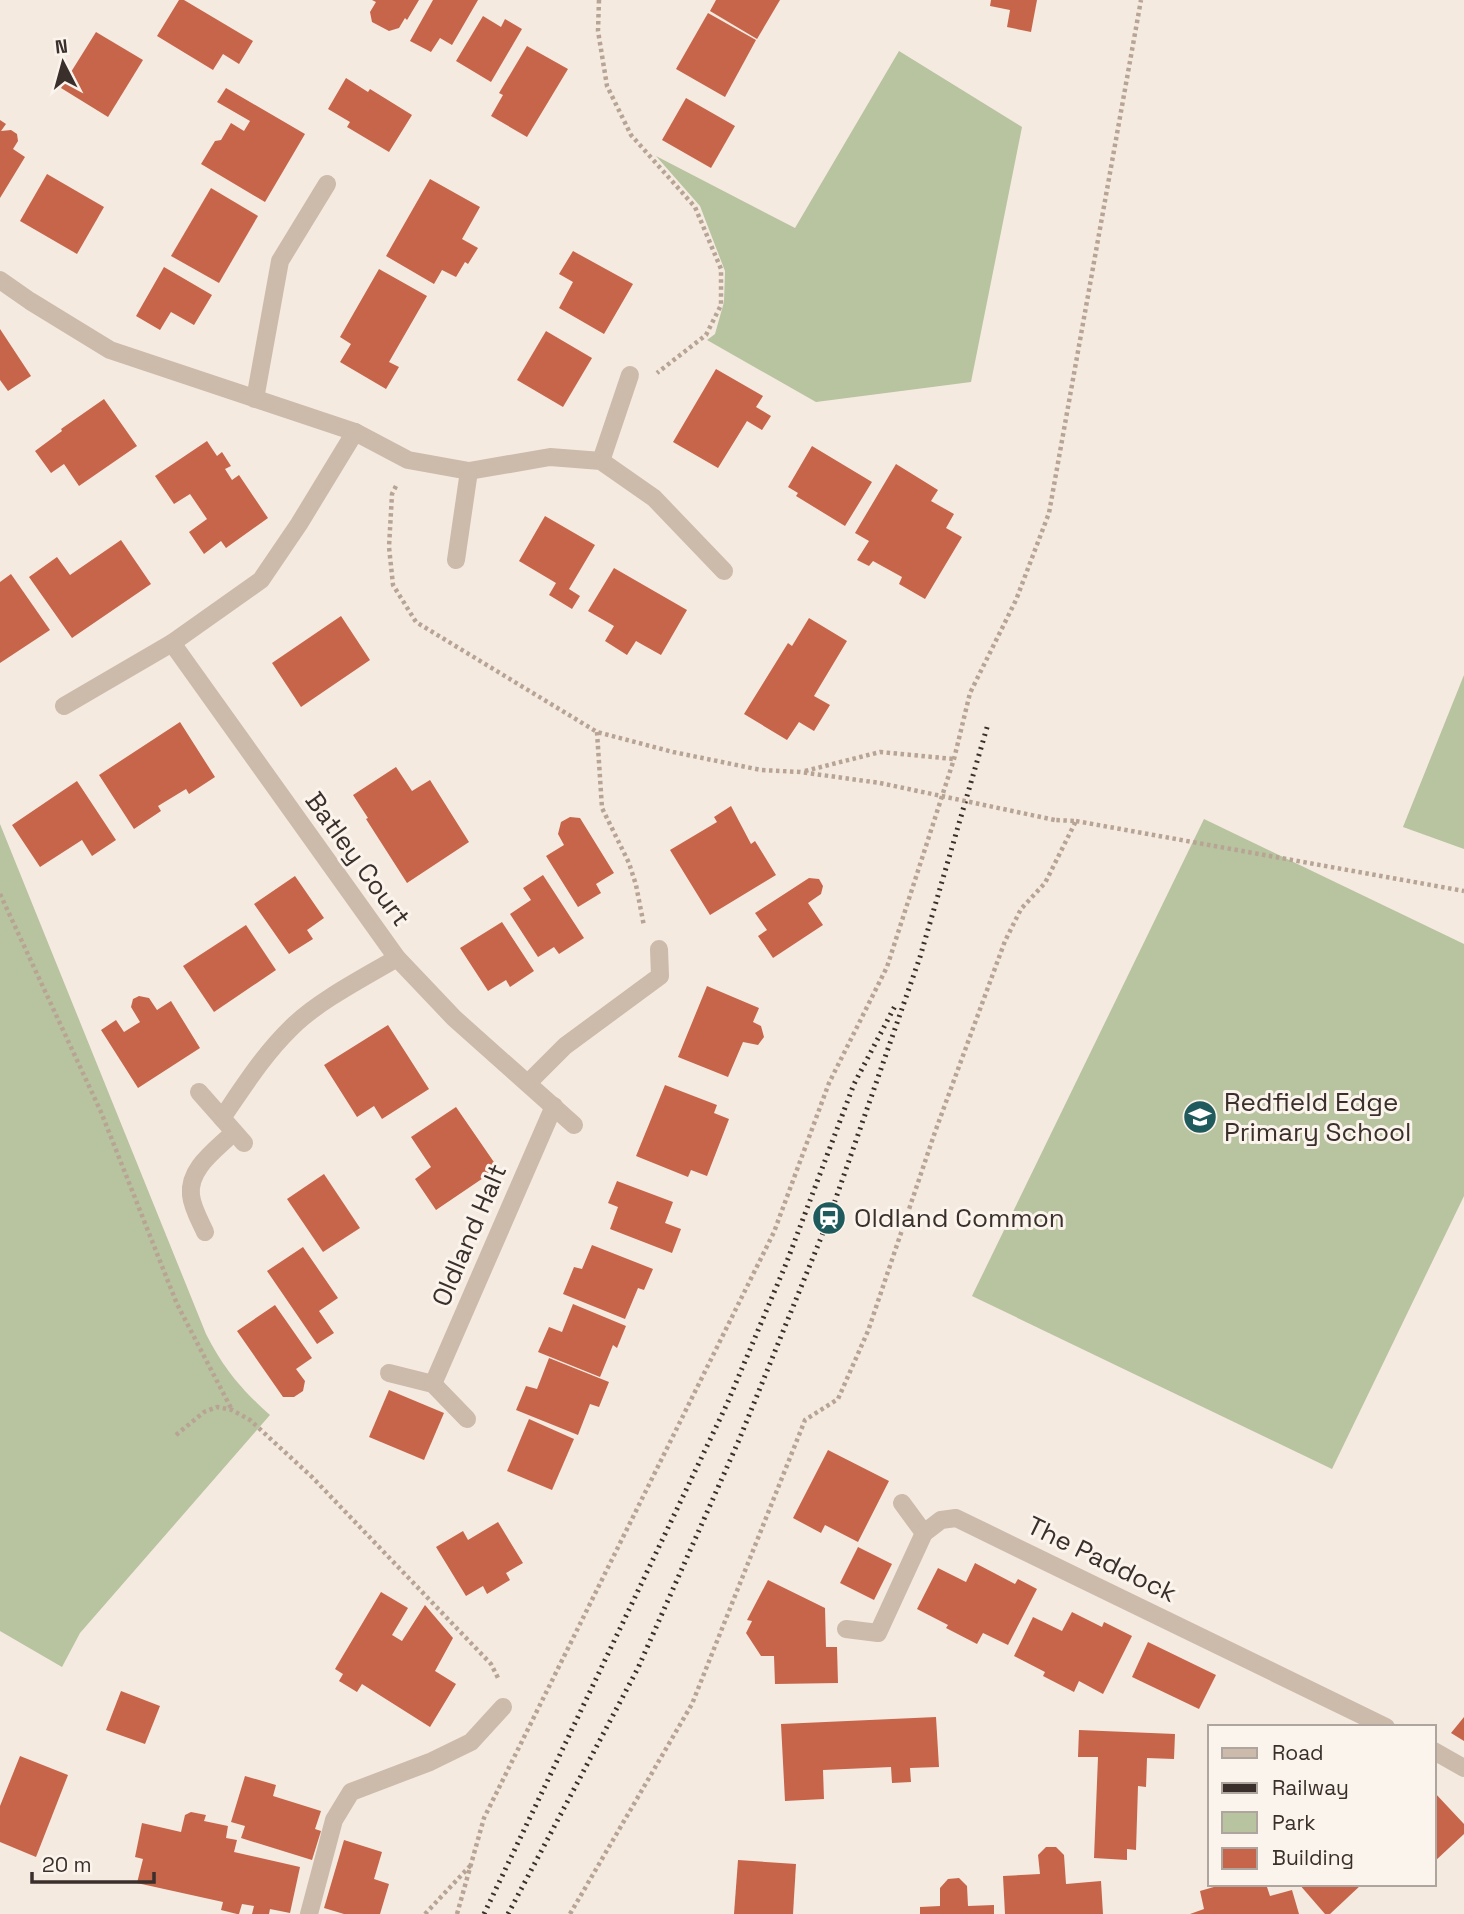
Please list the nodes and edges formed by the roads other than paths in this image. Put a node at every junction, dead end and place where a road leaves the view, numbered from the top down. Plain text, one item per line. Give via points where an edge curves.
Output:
1 (327, 184) dead end
2 (0, 280) edge
3 (629, 380) road end
4 (255, 398) junction
5 (355, 432) junction
6 (601, 461) junction
7 (469, 471) junction
8 (456, 560) dead end
9 (724, 571) dead end
10 (172, 643) junction
11 (64, 706) dead end
12 (659, 949) road end
13 (397, 958) junction
14 (528, 1083) junction
15 (199, 1091) dead end
16 (554, 1106) junction
17 (574, 1125) dead end
18 (233, 1131) junction
19 (205, 1232) dead end
20 (389, 1373) dead end
21 (433, 1384) junction
22 (467, 1419) dead end
23 (902, 1503) dead end
24 (923, 1533) junction
25 (846, 1629) dead end
26 (503, 1707) road end
27 (1382, 1725) edge
28 (1436, 1752) edge
29 (1464, 1768) edge
30 (309, 1914) edge

1 - 4 street via 280,261
2 - 4 street via 110,350
3 - 6 street
4 - 5 street
5 - 7 street via 408,460
5 - 10 street via 261,580
6 - 7 street via 550,457
6 - 9 street via 654,498
7 - 8 street
10 - 11 street
10 - 13 street, Batley Court
12 - 14 street via 660,975 565,1046
13 - 14 street, Batley Court via 454,1018
13 - 18 street via 294,1025 255,1068
14 - 16 street, Batley Court
15 - 18 street
16 - 17 street, Batley Court
16 - 21 street, Oldland Halt
18 - 19 street via 191,1179 191,1197
20 - 21 street
21 - 22 street
23 - 24 street
24 - 25 street via 878,1633
24 - 27 street, The Paddock via 941,1520 956,1518
26 - 30 street via 471,1742 351,1792 334,1820
28 - 29 street

